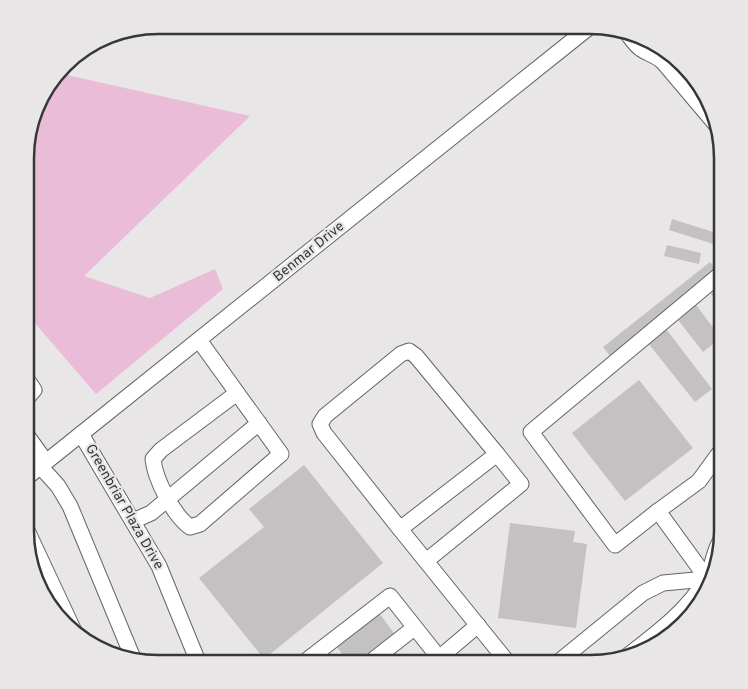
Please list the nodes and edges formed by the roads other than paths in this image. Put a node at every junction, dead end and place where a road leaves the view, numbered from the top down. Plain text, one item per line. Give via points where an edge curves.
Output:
1 (581, 34) edge
2 (634, 42) edge
3 (706, 113) edge
4 (714, 280) edge
5 (199, 340) junction
6 (237, 393) junction
7 (259, 423) junction
8 (81, 434) junction
9 (34, 448) edge
10 (497, 454) junction
11 (714, 460) edge
12 (43, 464) junction
13 (34, 471) edge
14 (168, 499) junction
15 (658, 512) junction
16 (133, 521) junction
17 (400, 529) junction
18 (35, 548) edge
19 (426, 560) junction
20 (707, 575) edge
21 (705, 579) edge
22 (699, 591) edge
23 (66, 615) edge
24 (478, 625) junction
25 (414, 628) junction
26 (642, 644) edge
27 (131, 652) edge
28 (195, 655) edge
29 (314, 655) edge
30 (380, 655) edge
31 (433, 655) edge
32 (446, 655) edge
33 (503, 655) edge
34 (567, 655) edge

1 - 5 street, Benmar Drive
2 - 3 street via 642,51 656,55
4 - 15 street via 531,432 615,544
5 - 6 street
5 - 8 street, Benmar Drive
6 - 7 street
6 - 14 street via 153,459 154,472
7 - 14 street
7 - 14 street via 281,454 200,524 190,527 181,521
8 - 12 street, Benmar Drive
8 - 16 street, Greenbriar Plaza Drive
9 - 12 street
10 - 17 street
10 - 17 street via 416,356 409,351 401,354 324,416 320,424
10 - 19 street via 521,484
11 - 15 street via 699,481
12 - 13 street, Benmar Drive
12 - 27 street via 70,506
14 - 16 street via 151,513
15 - 20 street
16 - 28 street, Greenbriar Plaza Drive via 159,566
17 - 19 street
18 - 23 street
19 - 24 street
21 - 34 street via 663,583 643,593
22 - 26 street
24 - 32 street
24 - 33 street
25 - 29 street via 390,596
25 - 30 street
25 - 31 street

